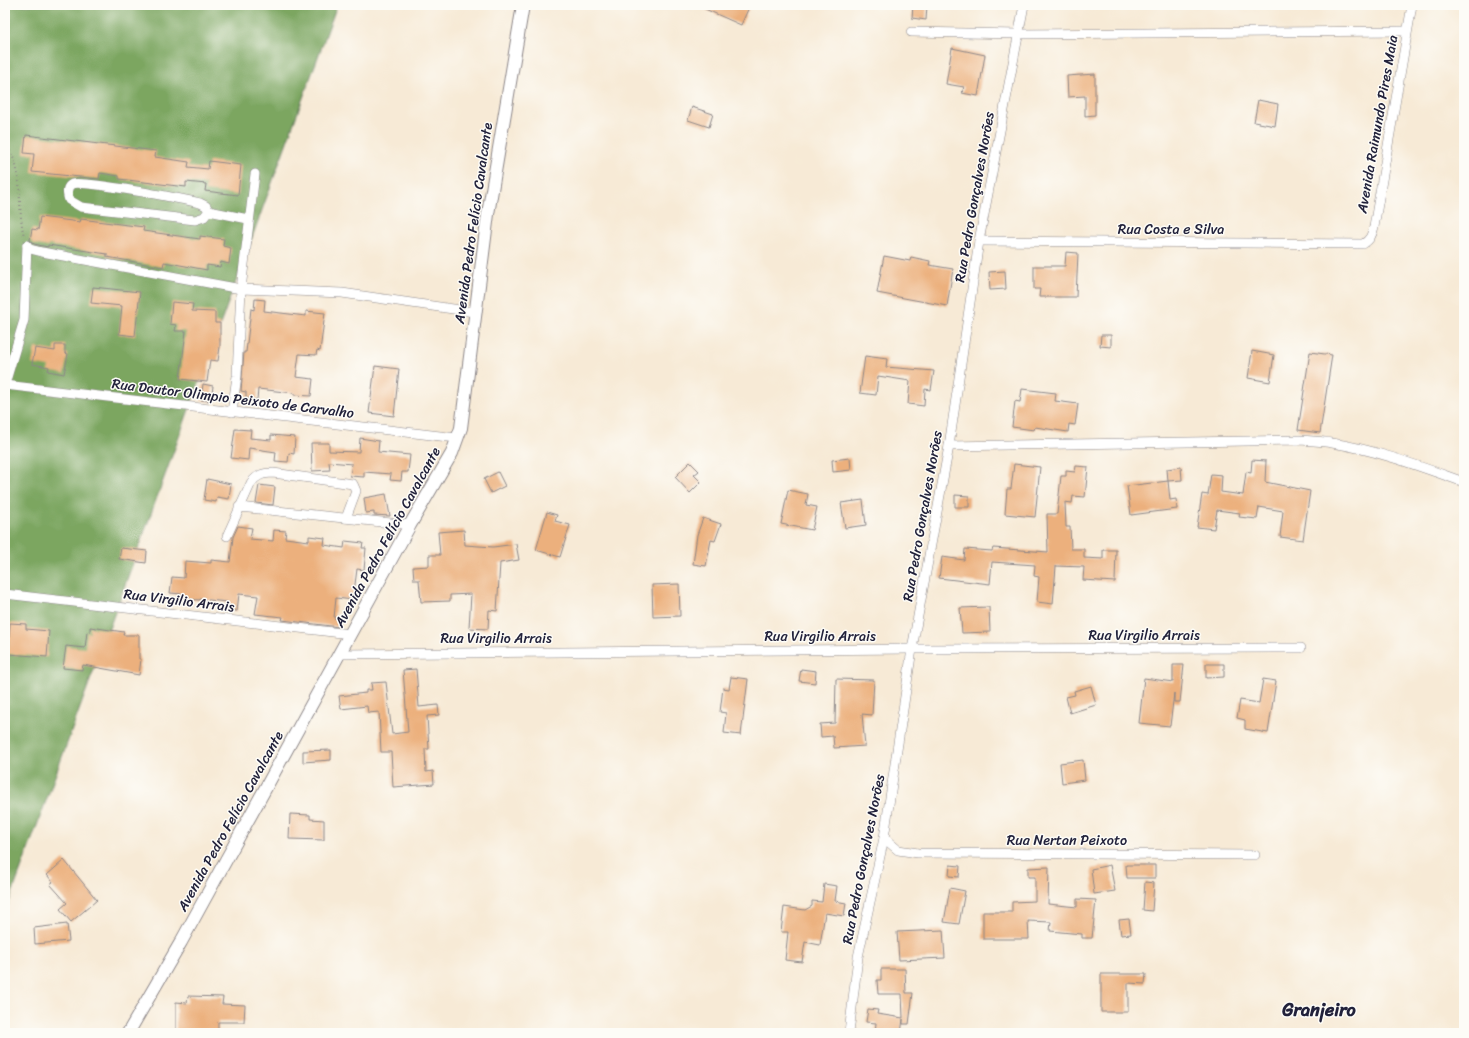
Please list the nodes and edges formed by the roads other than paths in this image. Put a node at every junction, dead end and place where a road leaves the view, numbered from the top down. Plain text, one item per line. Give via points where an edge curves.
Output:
1 (523, 5) edge
2 (1024, 5) edge
3 (1412, 5) edge
4 (1407, 31) junction
5 (911, 32) dead end
6 (1019, 34) junction
7 (255, 174) dead end
8 (209, 211) junction
9 (248, 219) junction
10 (979, 242) junction
11 (1363, 244) joint
12 (241, 289) junction
13 (474, 312) junction
14 (5, 384) edge
15 (232, 412) junction
16 (457, 438) junction
17 (949, 446) junction
18 (1464, 482) edge
19 (239, 507) junction
20 (346, 518) junction
21 (410, 525) junction
22 (227, 536) dead end
23 (5, 594) edge
24 (350, 634) junction
25 (1301, 648) dead end
26 (912, 649) junction
27 (339, 654) junction
28 (884, 838) junction
29 (1255, 855) dead end
30 (128, 1033) edge
31 (849, 1033) edge

1 - 13 street, Avenida Pedro Felício Cavalcante
2 - 6 street, Rua Pedro Gonçalves Norões
3 - 4 street, Avenida Raimundo Pires Maia
4 - 6 street
4 - 11 street, Avenida Raimundo Pires Maia via 1374,227 1372,235
5 - 6 street
6 - 10 street, Rua Pedro Gonçalves Norões
7 - 9 street
8 - 8 street via 200,203 98,186 75,183 68,187 67,191 69,200 81,207 194,220 204,217
8 - 9 street
9 - 12 street
10 - 11 street, Rua Costa e Silva
10 - 17 street, Rua Pedro Gonçalves Norões
12 - 13 street via 342,293
12 - 14 street via 42,252 30,249 27,245 24,320
12 - 15 street via 237,376
13 - 16 street, Avenida Pedro Felício Cavalcante
14 - 15 street, Rua Doutor Olimpio Peixoto de Carvalho
15 - 16 street, Rua Doutor Olimpio Peixoto de Carvalho
16 - 21 street, Avenida Pedro Felício Cavalcante via 449,459
17 - 18 street via 1299,440 1332,443 1366,451
17 - 26 street, Rua Pedro Gonçalves Norões
19 - 20 street
19 - 20 street via 254,479 263,474 273,473 353,484 356,491
19 - 22 street
20 - 21 street
21 - 24 street, Avenida Pedro Felício Cavalcante
23 - 24 street, Rua Virgilio Arrais
24 - 27 street, Avenida Pedro Felício Cavalcante
25 - 26 street, Rua Virgilio Arrais
26 - 27 street, Rua Virgilio Arrais
26 - 28 street, Rua Pedro Gonçalves Norões
27 - 30 street, Avenida Pedro Felício Cavalcante via 181,942
28 - 29 street, Rua Nertan Peixoto via 898,850 918,853
28 - 31 street, Rua Pedro Gonçalves Norões via 858,957

